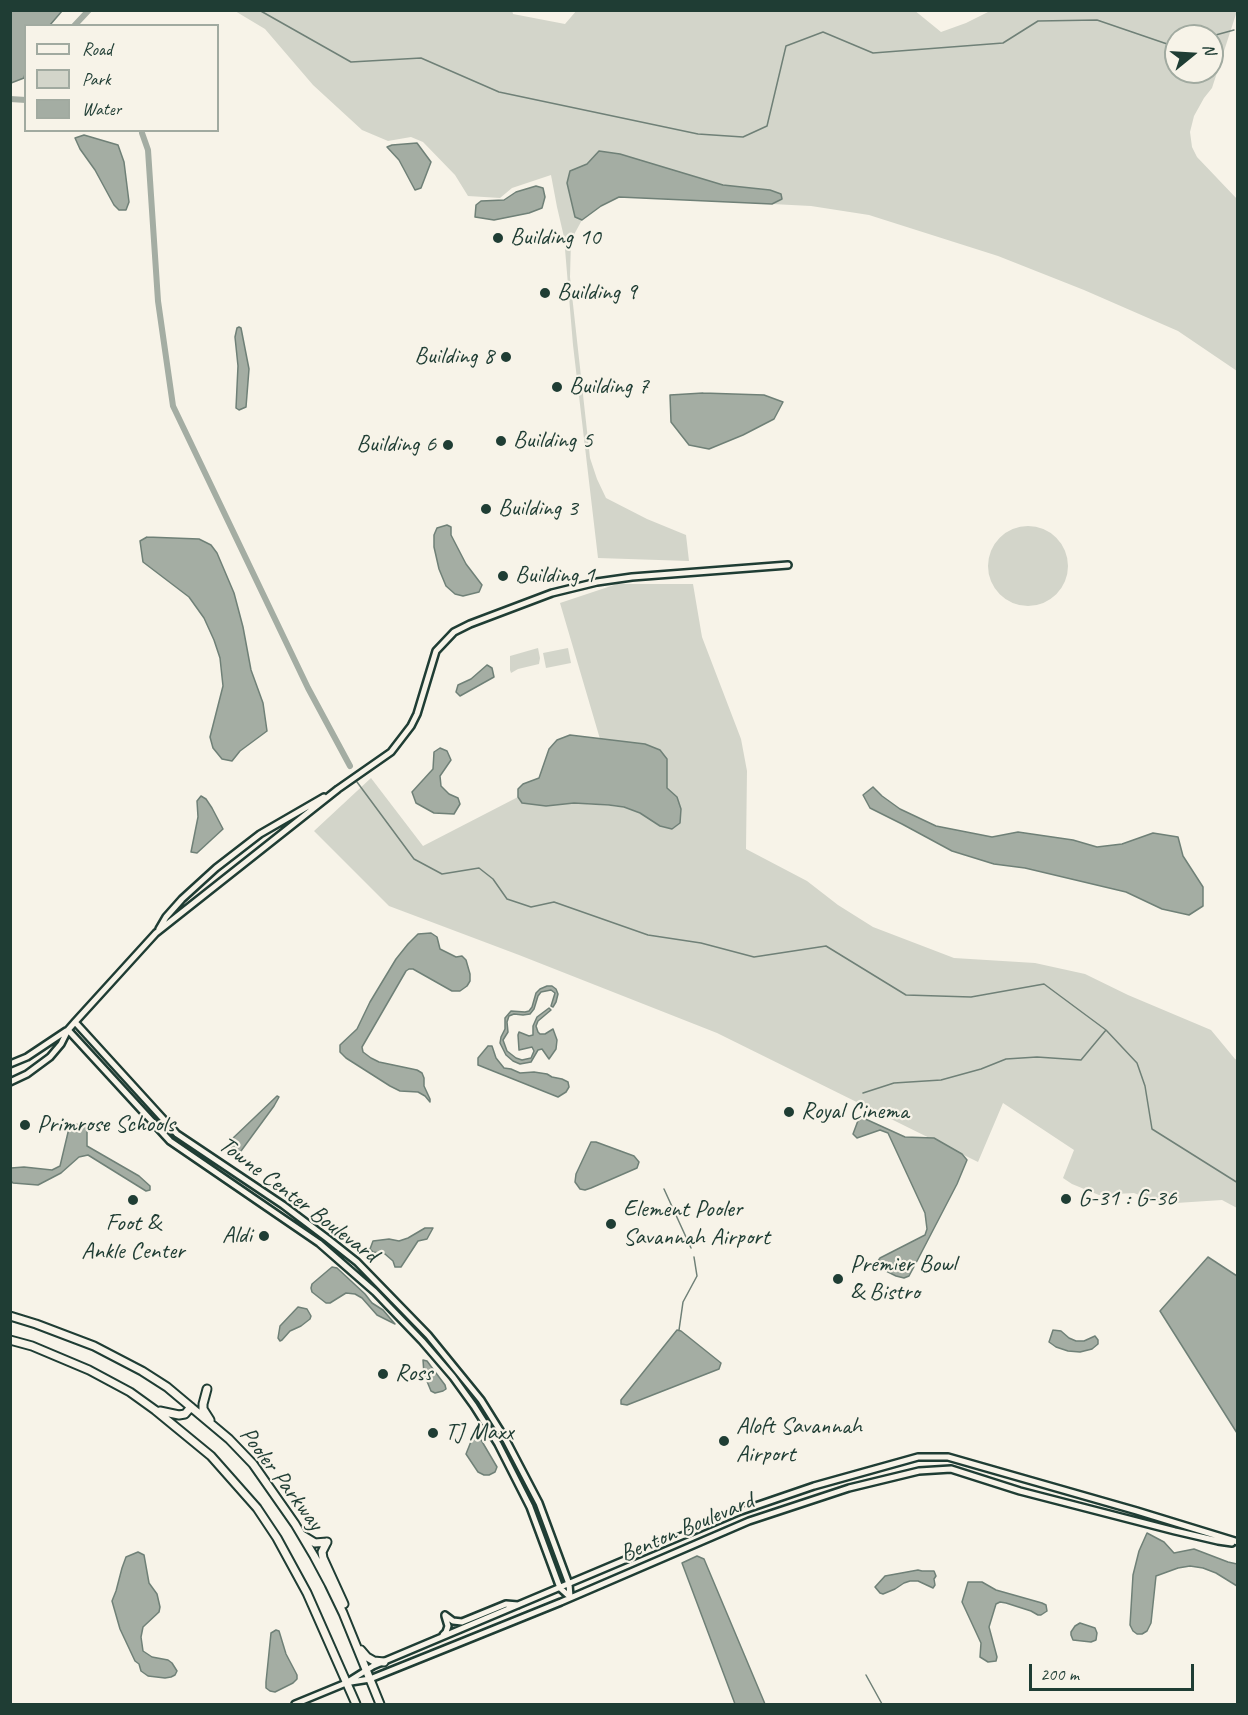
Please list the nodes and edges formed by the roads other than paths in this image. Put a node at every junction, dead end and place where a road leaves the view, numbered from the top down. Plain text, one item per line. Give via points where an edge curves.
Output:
1 (788, 565) dead end
2 (338, 789) junction
3 (156, 933) junction
4 (75, 1022) junction
5 (68, 1030) junction
6 (10, 1064) edge
7 (10, 1082) edge
8 (10, 1314) edge
9 (10, 1340) edge
10 (207, 1389) dead end
11 (192, 1407) junction
12 (155, 1410) junction
13 (213, 1425) junction
14 (550, 1532) junction
15 (301, 1534) junction
16 (541, 1535) junction
17 (1238, 1542) edge
18 (558, 1555) junction
19 (549, 1559) junction
20 (569, 1584) junction
21 (560, 1588) junction
22 (570, 1597) junction
23 (520, 1605) junction
24 (349, 1627) junction
25 (440, 1638) junction
26 (356, 1645) junction
27 (384, 1662) junction
28 (367, 1669) junction
29 (370, 1679) junction
30 (346, 1683) junction
31 (295, 1704) edge
32 (356, 1704) edge
33 (380, 1704) edge

1 - 2 street via 597,582 552,593 470,624 454,632 436,651 417,714 391,752
2 - 3 street
2 - 3 street via 260,834 216,868 182,899
3 - 4 street
4 - 5 street
4 - 14 street, Towne Center Boulevard via 177,1134 328,1239 412,1317 481,1400 523,1472
5 - 6 street
5 - 7 street via 45,1061
5 - 16 street, Towne Center Boulevard via 170,1142 323,1245 422,1341 453,1377 498,1444
8 - 11 main road, Pooler Parkway via 94,1346 166,1387
9 - 12 main road, Pooler Parkway via 89,1370
10 - 13 main road via 202,1404
11 - 12 main road via 179,1415
11 - 13 main road, Pooler Parkway
12 - 30 main road, Pooler Parkway via 211,1456 257,1508 307,1593
13 - 15 main road, Pooler Parkway via 253,1464
14 - 16 street
14 - 18 street, Towne Center Boulevard
15 - 24 main road, Pooler Parkway
15 - 24 main road via 315,1543 327,1542 323,1558
16 - 19 street, Towne Center Boulevard
17 - 20 street, Benton Boulevard via 948,1456 918,1457 741,1511
17 - 22 street, Benton Boulevard via 1175,1531 951,1469 919,1471 849,1488 749,1521
18 - 19 street
18 - 20 street, Towne Center Boulevard
19 - 21 street, Towne Center Boulevard
20 - 21 street, Benton Boulevard
20 - 22 street, Towne Center Boulevard
21 - 22 street, Towne Center Boulevard
21 - 23 street, Benton Boulevard
22 - 29 street, Benton Boulevard
23 - 25 street, Benton Boulevard
23 - 25 street, Benton Boulevard via 506,1604 462,1622 445,1615 448,1626
24 - 26 main road, Pooler Parkway
25 - 27 street, Benton Boulevard
26 - 27 main road via 367,1658
26 - 28 main road, Pooler Parkway
27 - 28 street, Benton Boulevard
28 - 29 main road, Pooler Parkway
28 - 30 street, Benton Boulevard
29 - 30 street, Benton Boulevard
29 - 33 main road, Pooler Parkway
30 - 31 street
30 - 32 main road, Pooler Parkway

